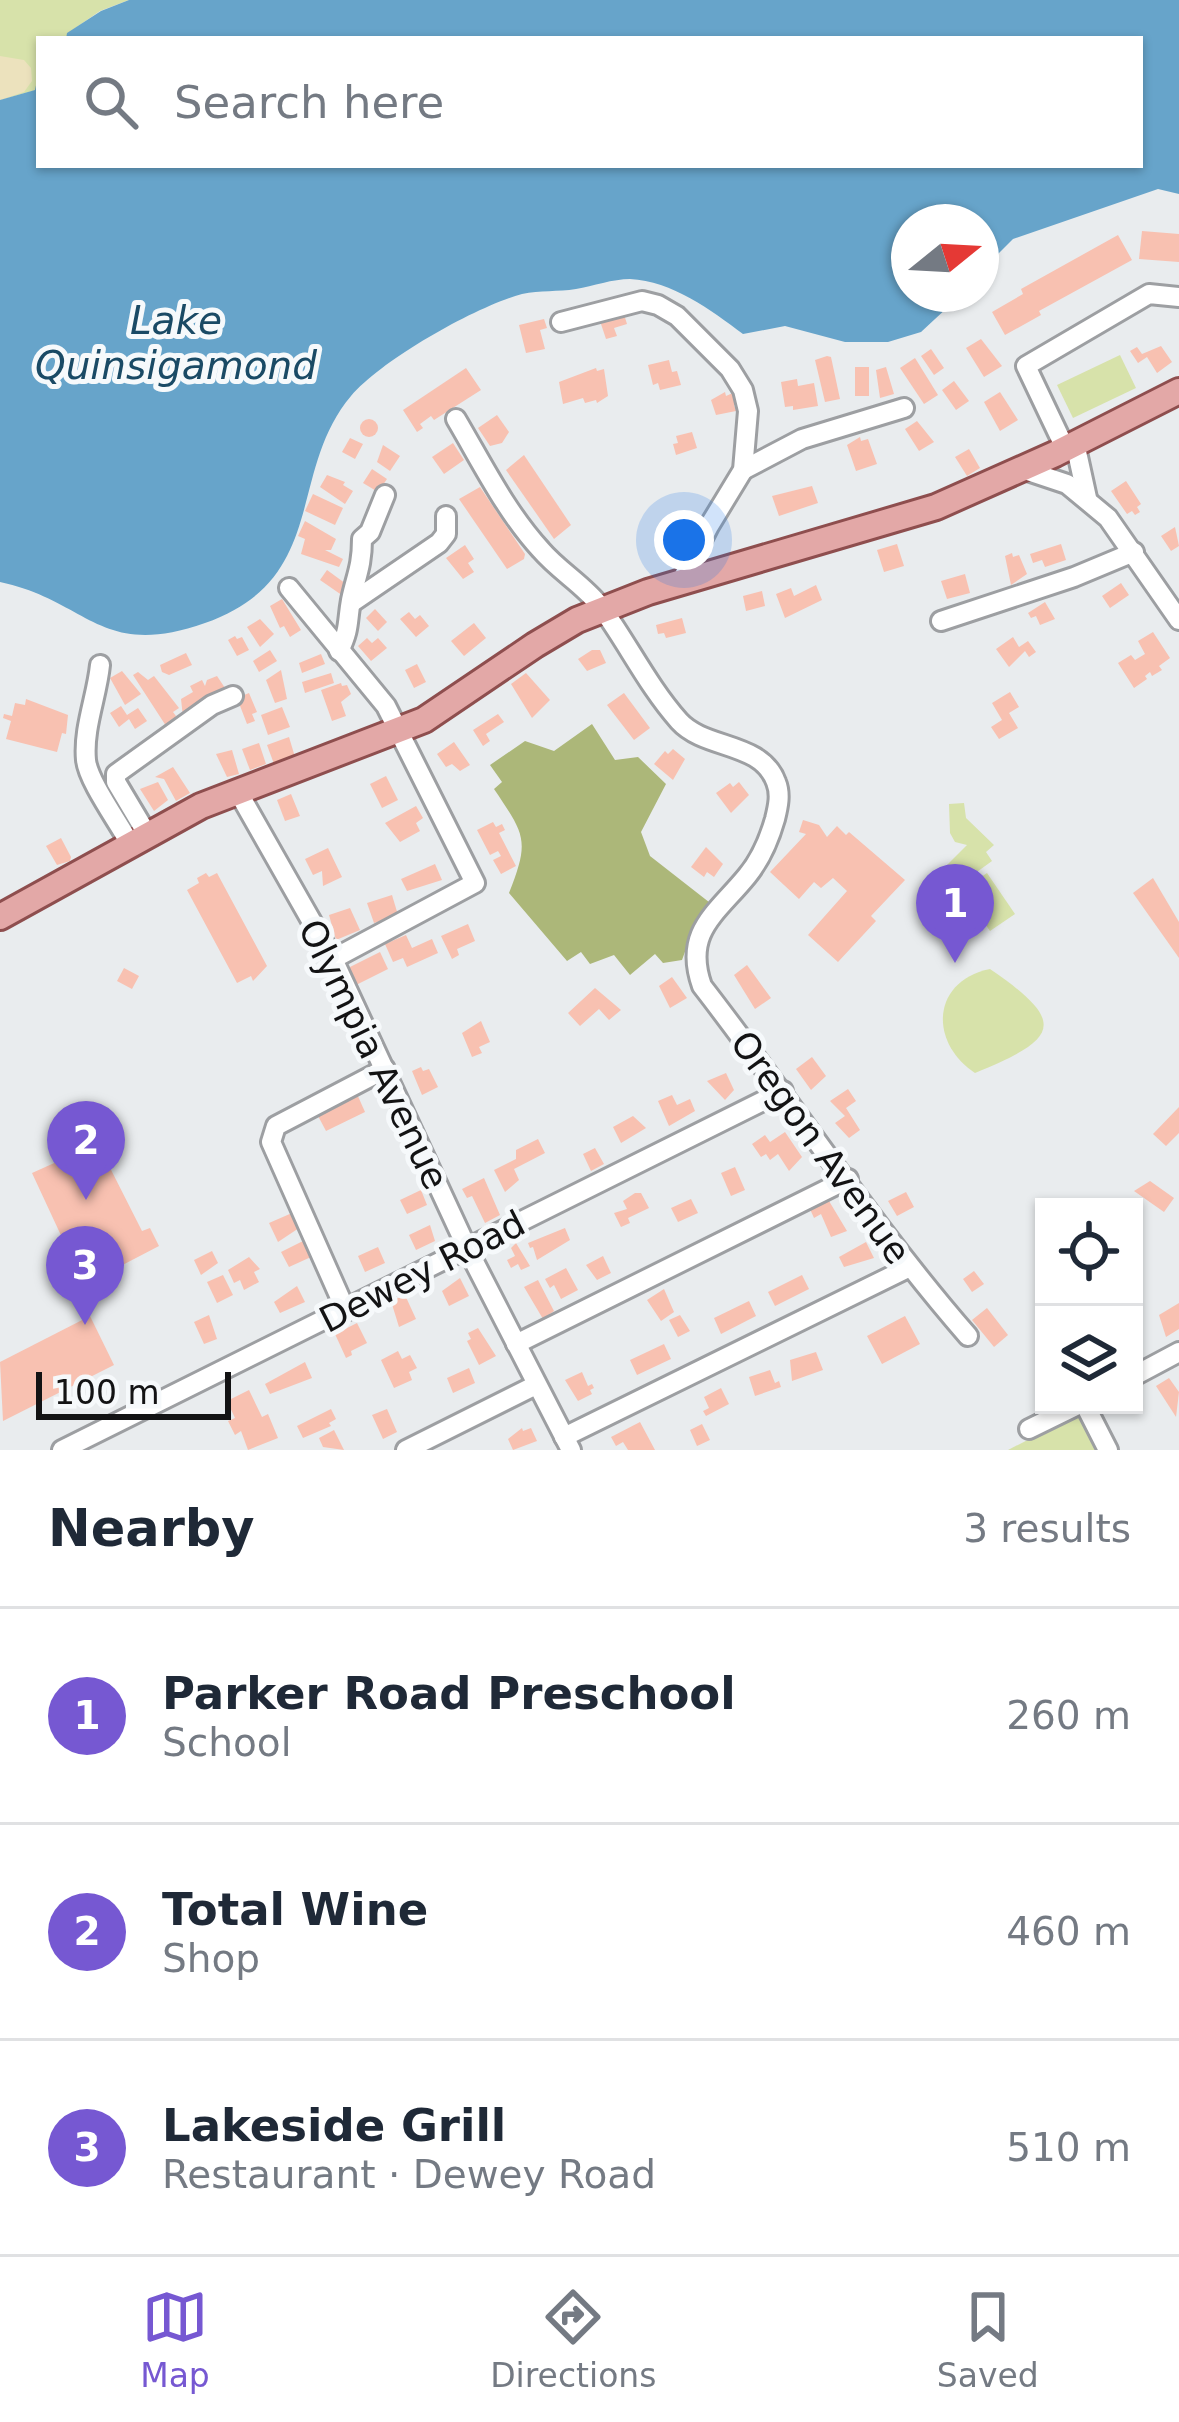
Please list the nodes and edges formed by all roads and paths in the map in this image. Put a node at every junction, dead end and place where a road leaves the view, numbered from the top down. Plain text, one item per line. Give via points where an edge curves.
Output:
1 (1179, 298) edge
2 (561, 322) dead end
3 (1179, 391) edge
4 (904, 408) dead end
5 (456, 419) dead end
6 (1070, 446) junction
7 (1022, 469) junction
8 (743, 470) junction
9 (386, 495) dead end
10 (1088, 498) junction
11 (446, 516) dead end
12 (1134, 552) junction
13 (680, 584) junction
14 (289, 588) dead end
15 (351, 603) junction
16 (603, 610) junction
17 (1179, 620) edge
18 (941, 621) dead end
19 (339, 651) junction
20 (100, 665) dead end
21 (233, 696) dead end
22 (399, 732) junction
23 (237, 790) junction
24 (133, 828) junction
25 (0, 917) edge
26 (333, 959) junction
27 (385, 1070) junction
28 (782, 1091) junction
29 (848, 1179) junction
30 (467, 1248) junction
31 (908, 1268) junction
32 (346, 1311) junction
33 (968, 1336) dead end
34 (516, 1344) junction
35 (1179, 1352) edge
36 (1143, 1371) edge
37 (536, 1385) junction
38 (1062, 1414) edge
39 (1086, 1414) edge
40 (1029, 1429) dead end
41 (568, 1443) edge
42 (62, 1450) edge
43 (406, 1450) edge
44 (1108, 1450) edge

1 - 6 street via 1149,294 1027,366
2 - 8 street via 642,301 677,316 742,390
3 - 6 main road
4 - 8 street via 802,439
5 - 16 street via 541,550
6 - 7 main road
6 - 10 street
7 - 10 street
7 - 13 main road via 913,515
8 - 13 street
9 - 15 street via 362,539
10 - 12 street
11 - 15 street via 446,534 429,552
12 - 17 street
12 - 18 street
13 - 16 main road
14 - 19 street
15 - 19 street
16 - 22 main road
16 - 28 street, Oregon Avenue via 685,727 745,752 776,782 777,812 762,854 695,948 703,986
19 - 22 street via 377,692
20 - 24 street via 86,765
21 - 24 street via 116,774
22 - 23 main road
22 - 26 street via 476,883
23 - 24 main road
23 - 26 street, Olympia Avenue
24 - 25 main road
26 - 27 street, Olympia Avenue
27 - 30 street, Olympia Avenue
27 - 32 street via 276,1126 271,1142
28 - 29 street, Oregon Avenue
28 - 30 street, Dewey Road
29 - 31 street, Oregon Avenue
29 - 34 street
30 - 32 street, Dewey Road
30 - 34 street, Olympia Avenue
31 - 33 street, Oregon Avenue
31 - 41 street
32 - 42 street, Dewey Road
34 - 37 street, Olympia Avenue
35 - 36 street
37 - 41 street, Olympia Avenue
37 - 43 street
38 - 40 street
39 - 44 street

